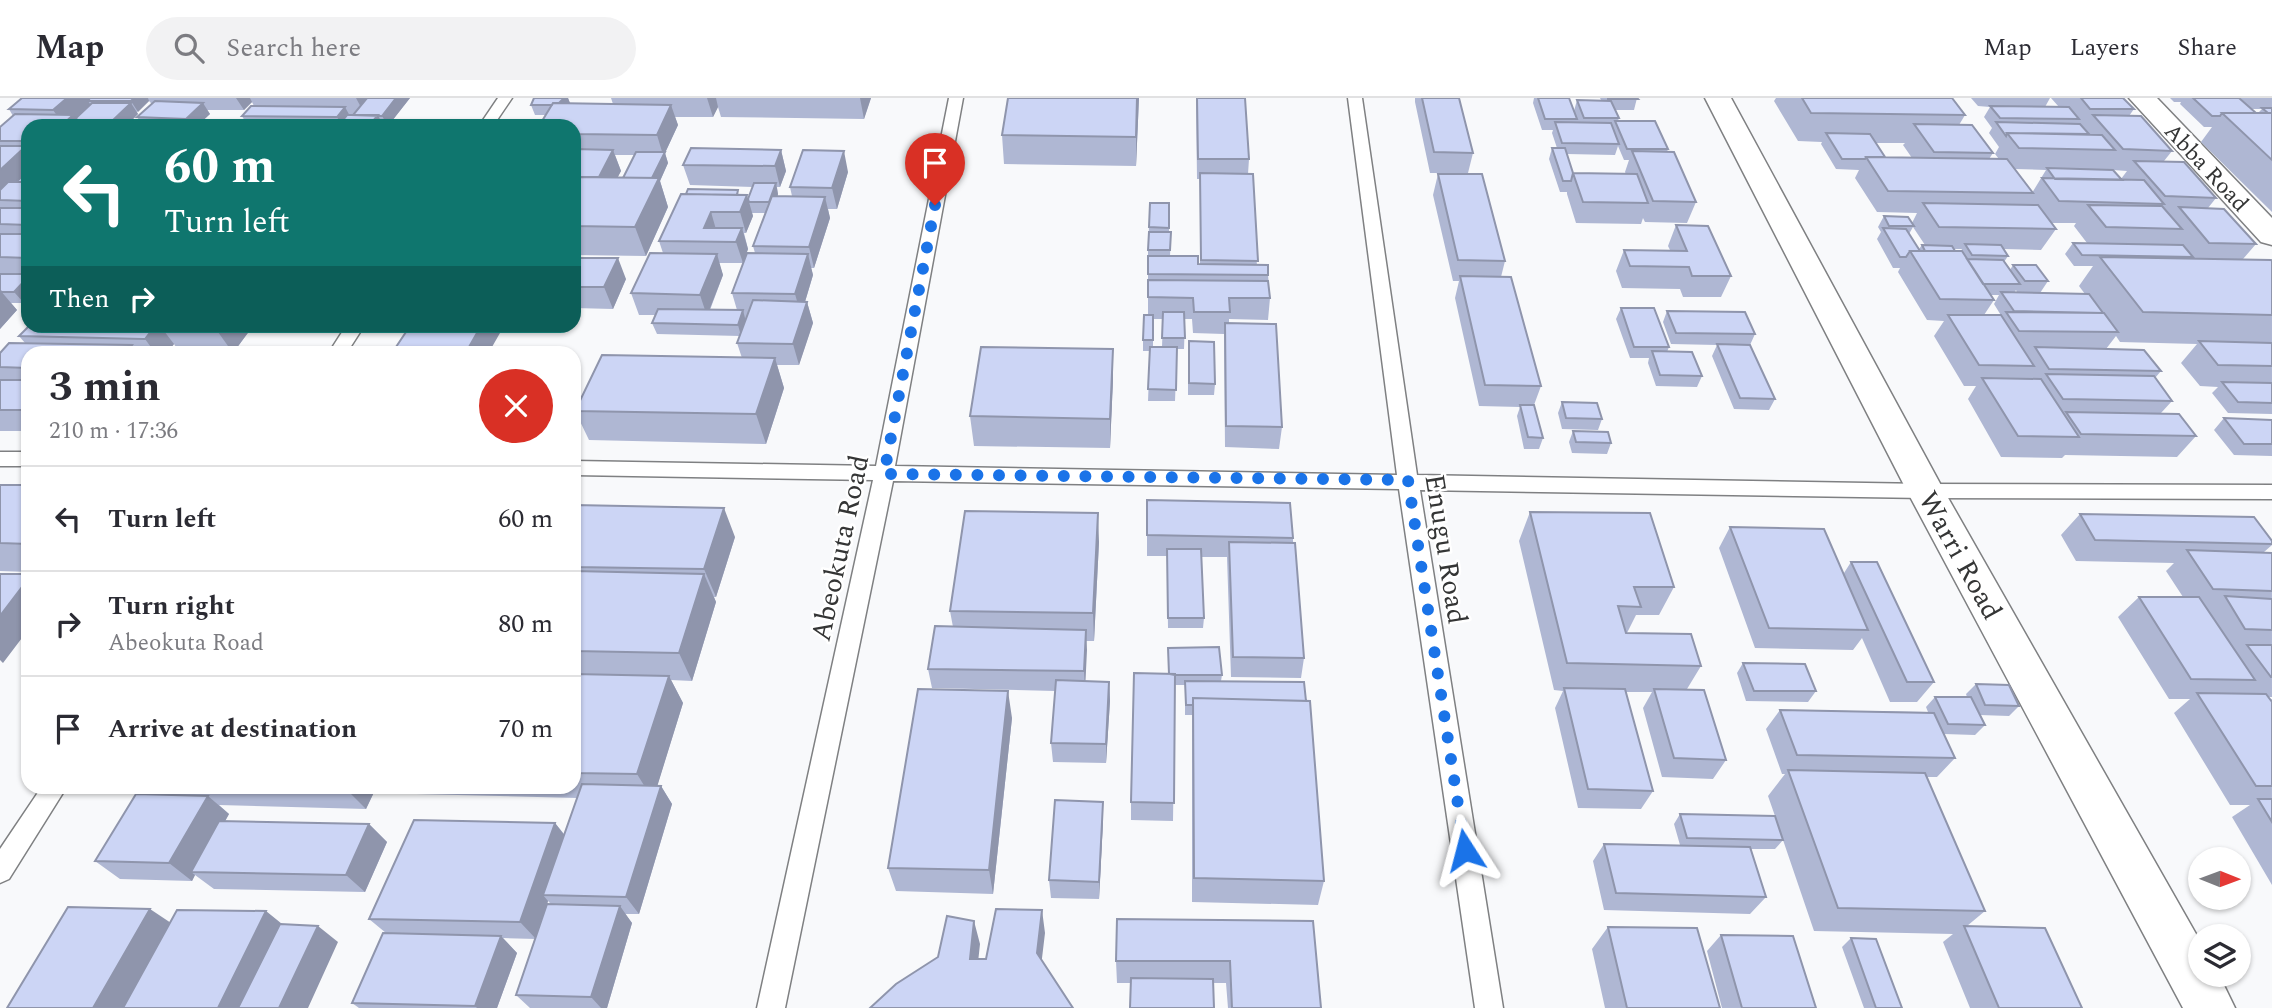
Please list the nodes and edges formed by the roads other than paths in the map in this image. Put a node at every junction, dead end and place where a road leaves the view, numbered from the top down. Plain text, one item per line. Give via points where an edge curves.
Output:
1 (505, 98) edge
2 (956, 98) edge
3 (1355, 98) edge
4 (1718, 98) edge
5 (2142, 98) edge
6 (491, 119) edge
7 (2272, 236) edge
8 (0, 459) edge
9 (21, 459) edge
10 (581, 468) edge
11 (884, 474) junction
12 (1408, 480) junction
13 (1925, 491) junction
14 (2272, 492) edge
15 (50, 794) edge
16 (0, 871) edge
17 (771, 1008) edge
18 (1489, 1008) edge
19 (2210, 1008) edge

1 - 6 lane
2 - 11 lane, Abeokuta Road
3 - 12 lane, Enugu Road
4 - 13 street, Warri Road
5 - 7 street, Abba Road
8 - 9 lane
10 - 11 lane
11 - 12 lane
11 - 17 lane, Abeokuta Road
12 - 13 lane
12 - 18 lane, Enugu Road
13 - 14 lane
13 - 19 street, Warri Road
15 - 16 lane

